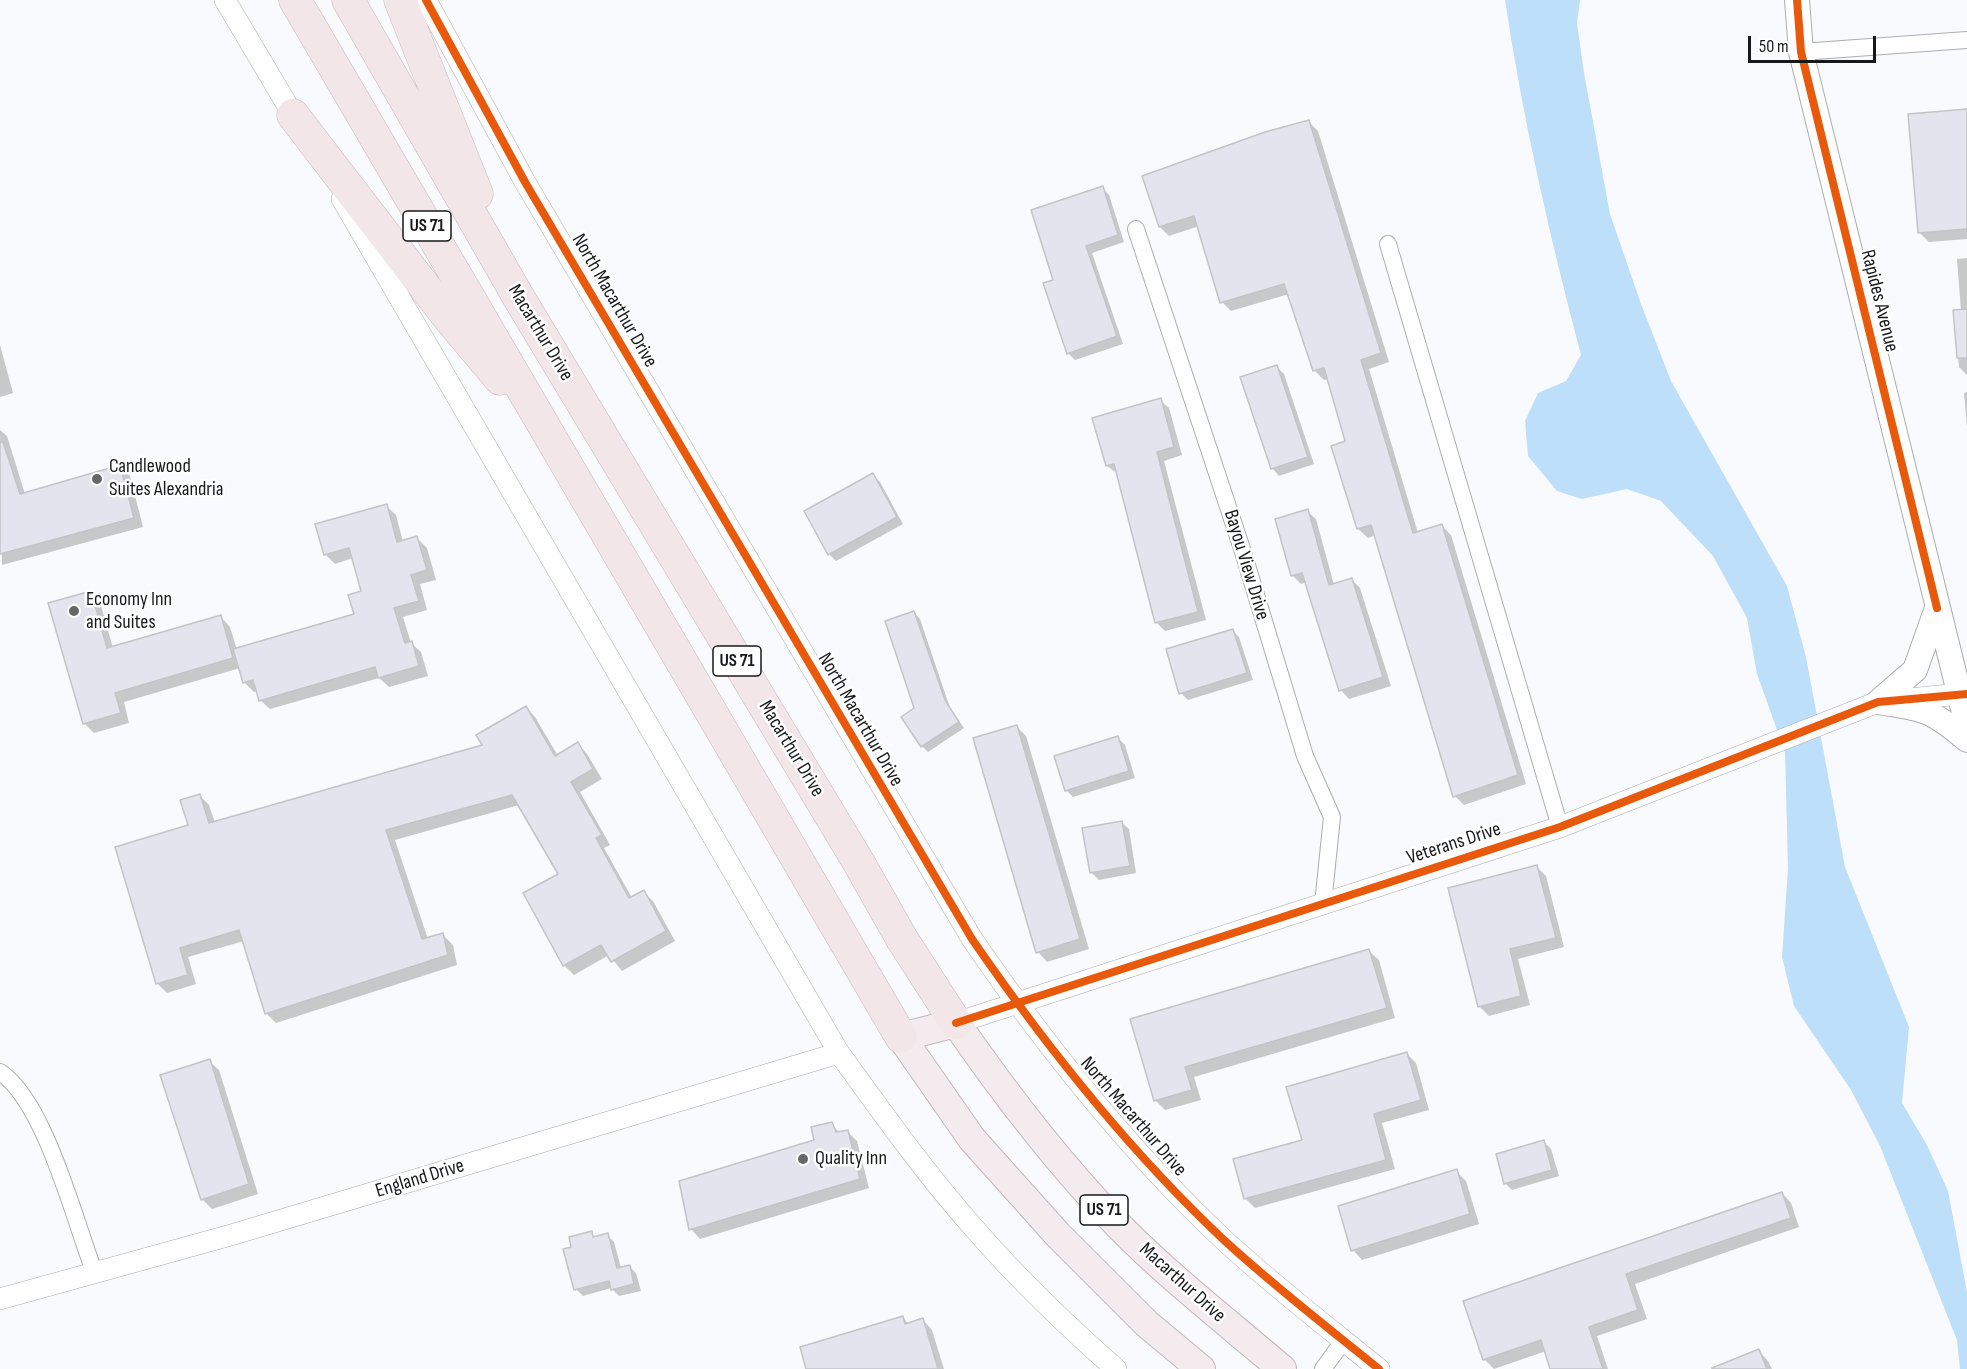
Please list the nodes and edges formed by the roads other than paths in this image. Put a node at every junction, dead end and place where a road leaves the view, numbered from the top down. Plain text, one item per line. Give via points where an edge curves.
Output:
1 (225, 0) edge
2 (295, 0) edge
3 (348, 0) edge
4 (400, 0) edge
5 (426, 0) edge
6 (1797, 0) edge
7 (1967, 40) edge
8 (1801, 52) junction
9 (293, 115) junction
10 (1136, 229) dead end
11 (1388, 244) dead end
12 (519, 298) junction
13 (560, 452) junction
14 (1938, 608) junction
15 (1963, 694) edge
16 (1870, 705) junction
17 (1967, 725) edge
18 (1967, 740) edge
19 (1560, 826) junction
20 (1323, 904) junction
21 (1016, 1003) junction
22 (956, 1023) junction
23 (900, 1037) junction
24 (839, 1053) junction
25 (0, 1072) edge
26 (94, 1271) junction
27 (0, 1299) edge
28 (1344, 1340) junction
29 (1116, 1369) edge
30 (1201, 1369) edge
31 (1282, 1369) edge
32 (1323, 1369) edge
33 (1379, 1369) edge

1 - 9 street
2 - 13 highway, US 71
3 - 12 highway, Macarthur Drive / US 71
4 - 12 highway
5 - 21 street, North Macarthur Drive via 525,182 925,862
6 - 8 main road, Rapides Avenue
7 - 8 street
8 - 14 main road, Rapides Avenue
9 - 13 highway via 448,317
9 - 24 street
10 - 20 street, Bayou View Drive via 1243,552 1305,756 1332,817
11 - 19 street
12 - 22 highway, Macarthur Drive / US 71
13 - 23 highway, US 71
14 - 15 main road, Rapides Avenue
14 - 16 main road via 1915,670
15 - 16 street, Veterans Drive
15 - 17 main road, Rapides Avenue
16 - 18 main road via 1928,712 1943,718
16 - 19 street, Veterans Drive
19 - 20 street, Veterans Drive
20 - 21 street, Veterans Drive
21 - 22 street, Veterans Drive
21 - 28 street, North Macarthur Drive via 1146,1162 1254,1267
22 - 23 highway
22 - 31 highway, Macarthur Drive / US 71 via 1000,1087 1119,1225 1174,1278
23 - 30 highway, US 71 via 972,1139 1058,1235 1147,1324
24 - 26 street, England Drive via 242,1232
24 - 29 street via 973,1228 1075,1333
25 - 26 street via 14,1083 34,1113
26 - 27 street, England Drive
28 - 32 street
28 - 33 street, North Macarthur Drive

